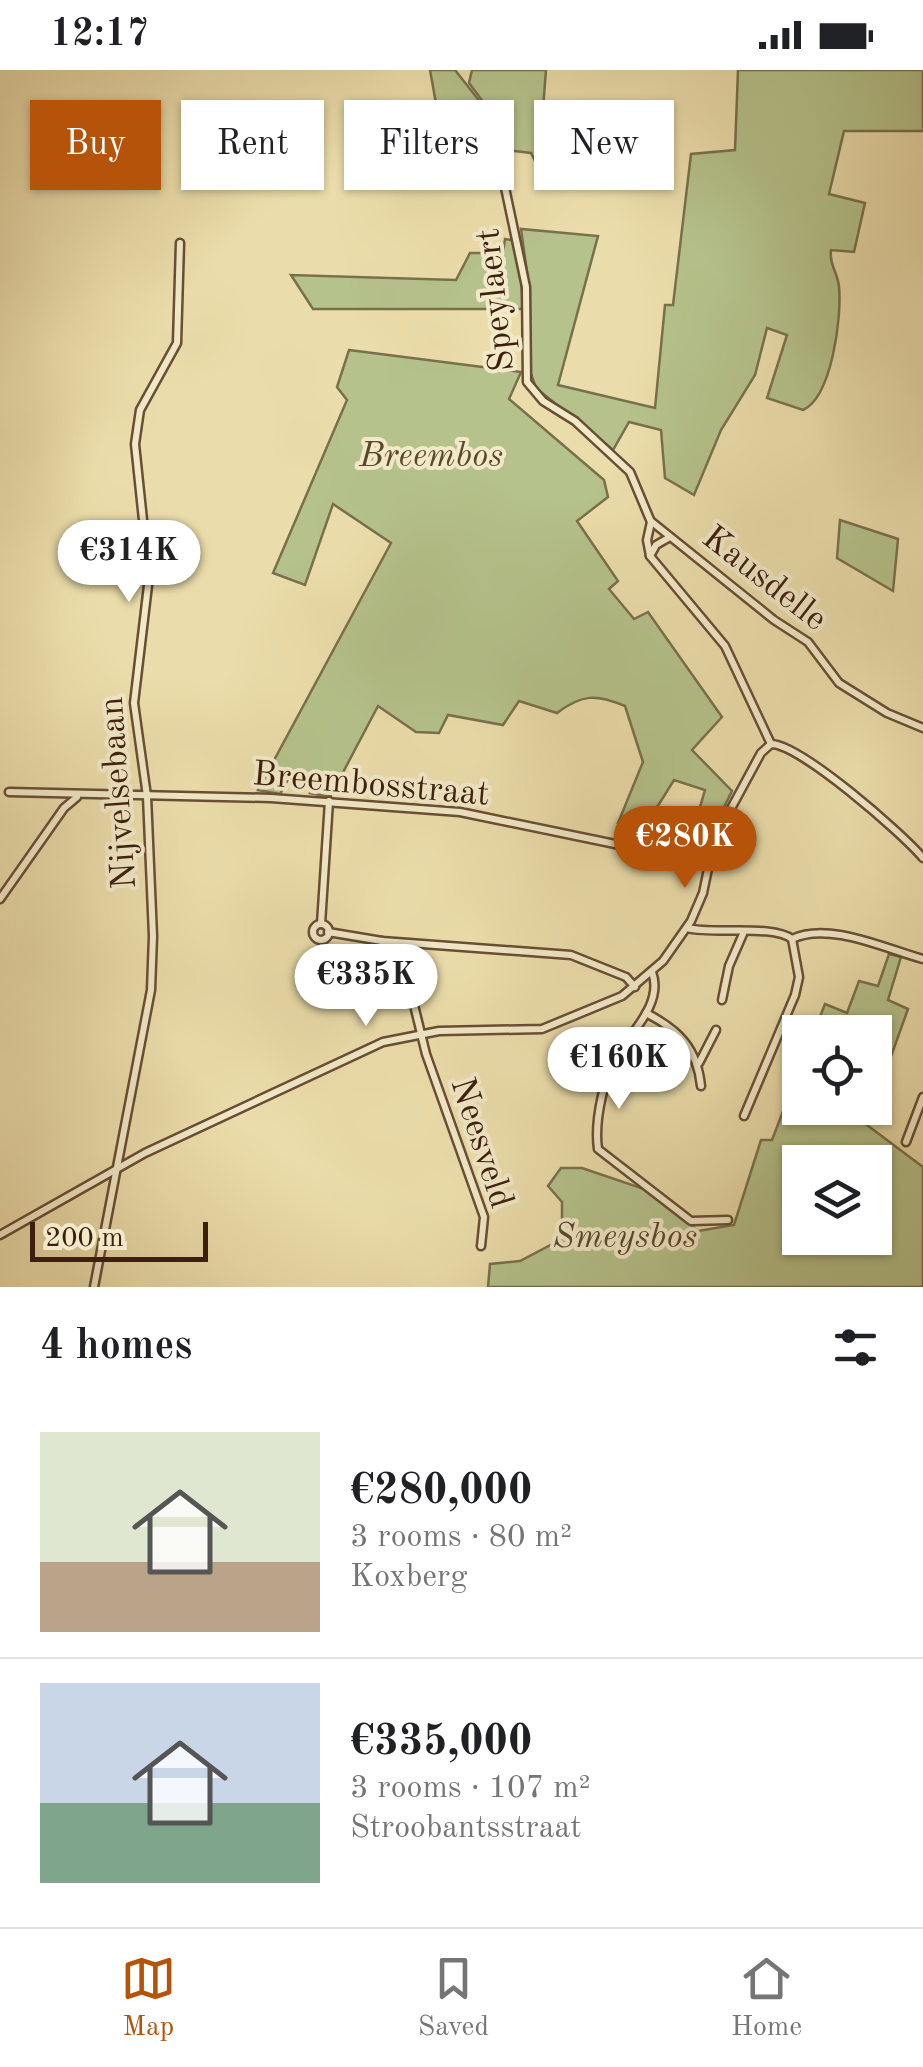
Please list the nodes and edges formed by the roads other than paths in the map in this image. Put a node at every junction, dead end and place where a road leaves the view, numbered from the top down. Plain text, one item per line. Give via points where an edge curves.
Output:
1 (506, 190) edge
2 (180, 242) dead end
3 (650, 522) junction
4 (670, 537) junction
5 (650, 556) junction
6 (923, 728) edge
7 (770, 744) junction
8 (9, 792) dead end
9 (78, 796) junction
10 (147, 796) junction
11 (329, 801) junction
12 (923, 858) edge
13 (707, 863) junction
14 (0, 899) edge
15 (321, 924) junction
16 (686, 928) junction
17 (328, 932) junction
18 (743, 934) junction
19 (792, 939) junction
20 (382, 941) junction
21 (923, 959) edge
22 (652, 972) junction
23 (635, 986) junction
24 (722, 1000) dead end
25 (646, 1014) junction
26 (716, 1030) dead end
27 (422, 1034) junction
28 (688, 1045) junction
29 (706, 1051) junction
30 (699, 1063) junction
31 (701, 1086) dead end
32 (923, 1097) edge
33 (744, 1116) dead end
34 (906, 1142) dead end
35 (113, 1170) junction
36 (728, 1220) dead end
37 (0, 1235) edge
38 (481, 1246) dead end
39 (94, 1287) edge

1 - 3 street, Speylaert via 526,287 527,382 624,466
2 - 10 street, Nijvelsebaan via 177,343 140,410 135,444 149,577 134,703
3 - 4 street, Speylaert
3 - 5 street, Speylaert
4 - 5 street
4 - 6 street, Kausdelle via 808,642 839,683
5 - 7 street via 725,646
7 - 12 street via 825,774
7 - 13 street via 720,827
8 - 9 street, Breembosstraat
9 - 10 street, Breembosstraat
9 - 14 street
10 - 11 street, Breembosstraat
10 - 35 street, Nijvelsebaan via 150,990
11 - 13 street, Breembosstraat via 460,812
11 - 15 street
13 - 16 street via 700,903
15 - 17 street
15 - 17 street via 314,936 325,939
16 - 18 street
16 - 22 street
17 - 20 street
18 - 19 street
18 - 24 street
19 - 21 street via 825,934
19 - 33 street via 795,995
20 - 23 street via 571,954
20 - 27 street, Neesveld via 412,997
22 - 23 street
22 - 25 street
23 - 27 street via 542,1030
25 - 28 street
25 - 36 street via 615,1061 596,1128 598,1149 691,1220
26 - 29 street
27 - 35 street via 356,1052
27 - 38 street, Neesveld via 484,1217
28 - 29 street
28 - 30 street
29 - 30 street
30 - 31 street
32 - 34 street
35 - 37 street
35 - 39 street, Nijvelsebaan

